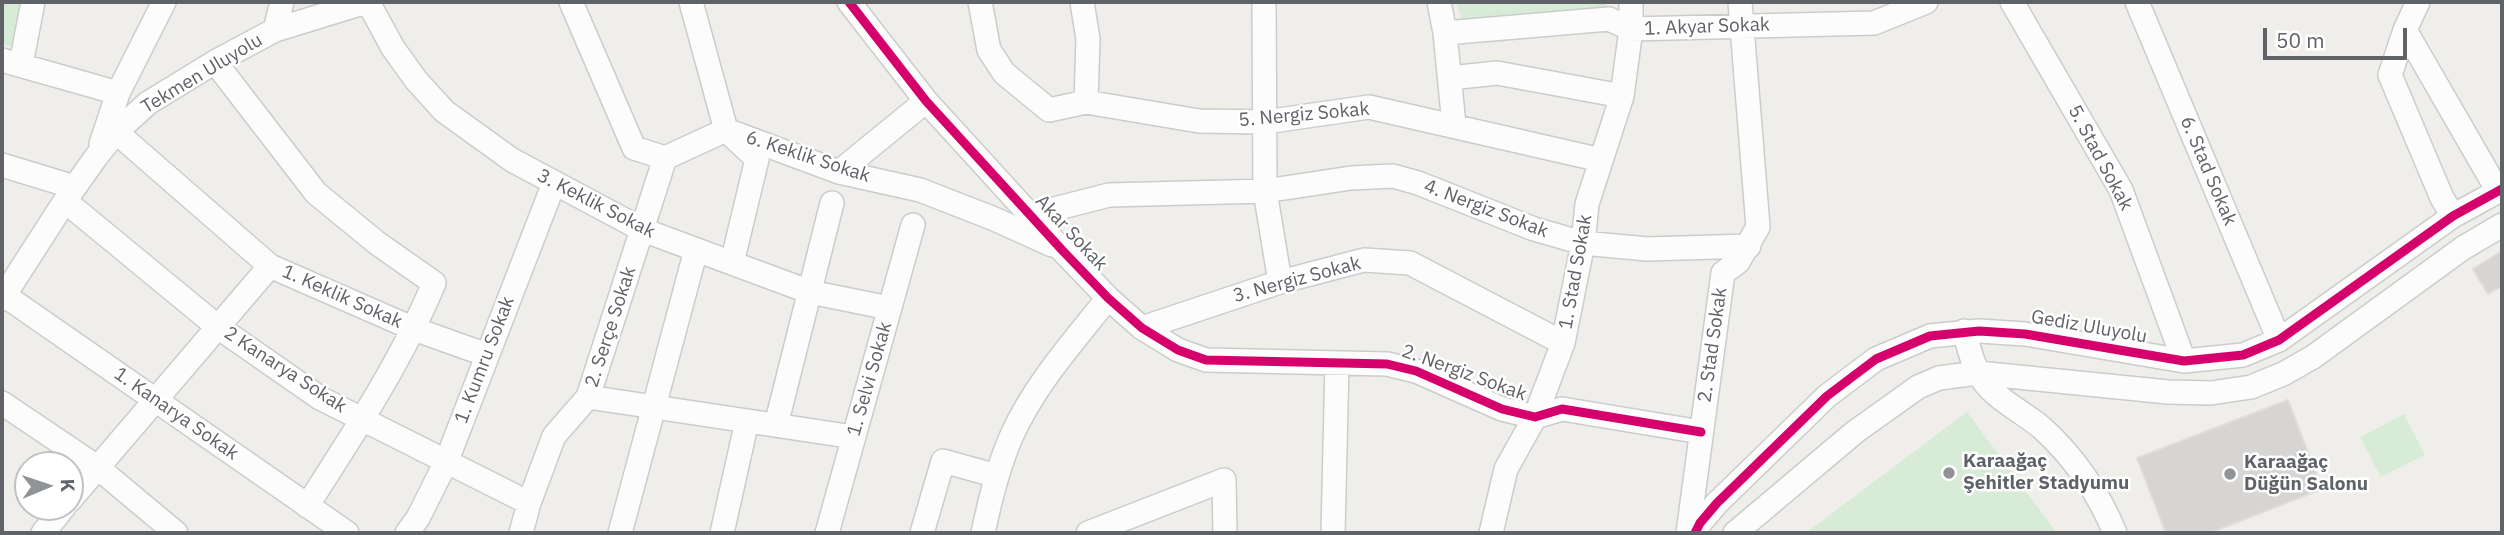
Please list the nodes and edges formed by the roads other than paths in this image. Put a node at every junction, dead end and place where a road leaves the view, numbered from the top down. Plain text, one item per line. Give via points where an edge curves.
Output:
1 (33, 2) edge
2 (164, 2) edge
3 (282, 2) edge
4 (367, 2) edge
5 (571, 2) edge
6 (691, 2) edge
7 (849, 2) edge
8 (980, 2) edge
9 (1082, 2) edge
10 (1264, 2) edge
11 (1439, 2) edge
12 (1631, 2) edge
13 (1740, 2) edge
14 (1926, 2) edge
15 (2012, 2) edge
16 (2137, 2) edge
17 (2418, 2) edge
18 (1741, 26) junction
19 (1631, 29) junction
20 (275, 30) junction
21 (2405, 30) junction
22 (1445, 33) junction
23 (11, 62) edge
24 (215, 62) junction
25 (1450, 78) junction
26 (118, 93) junction
27 (1622, 96) junction
28 (926, 101) junction
29 (1086, 102) junction
30 (1265, 122) junction
31 (1454, 125) junction
32 (726, 130) junction
33 (116, 132) junction
34 (96, 157) junction
35 (665, 158) junction
36 (1601, 160) junction
37 (2, 165) edge
38 (839, 172) junction
39 (554, 183) junction
40 (2500, 190) edge
41 (1265, 191) junction
42 (69, 194) junction
43 (832, 203) dead end
44 (1031, 215) junction
45 (2453, 216) junction
46 (912, 225) dead end
47 (2502, 225) edge
48 (643, 230) junction
49 (1583, 243) junction
50 (1749, 246) junction
51 (696, 250) junction
52 (1062, 250) junction
53 (732, 264) junction
54 (270, 266) junction
55 (10, 268) edge
56 (1280, 282) junction
57 (810, 292) junction
58 (3, 297) edge
59 (1108, 298) junction
60 (889, 309) junction
61 (218, 327) junction
62 (1142, 328) junction
63 (414, 329) junction
64 (1964, 331) junction
65 (2279, 340) junction
66 (1563, 343) junction
67 (487, 355) junction
68 (2184, 361) junction
69 (1337, 363) junction
70 (1978, 373) junction
71 (588, 397) junction
72 (155, 400) junction
73 (2, 403) edge
74 (654, 407) junction
75 (1535, 417) junction
76 (363, 420) junction
77 (747, 421) junction
78 (776, 425) junction
79 (1701, 432) junction
80 (854, 437) junction
81 (447, 460) junction
82 (97, 467) junction
83 (997, 476) junction
84 (84, 483) edge
85 (529, 502) junction
86 (307, 506) junction
87 (176, 533) edge
88 (347, 533) edge
89 (407, 533) edge
90 (521, 533) edge
91 (620, 533) edge
92 (722, 533) edge
93 (827, 533) edge
94 (922, 533) edge
95 (983, 533) edge
96 (1088, 533) edge
97 (1225, 533) edge
98 (1333, 533) edge
99 (1491, 533) edge
100 (1688, 533) edge
101 (1695, 533) edge
102 (1735, 533) edge
103 (2115, 533) edge

1 - 23 street
2 - 26 street
3 - 20 street
4 - 20 street, Tekmen Uluyolu
4 - 39 street, 3. Keklik Sokak via 415,80 444,111 512,160
5 - 35 street via 634,148
6 - 32 street
7 - 28 street, Akar Sokak
8 - 29 street via 989,50 1004,73 1049,110
9 - 29 street via 1088,39
10 - 30 street
11 - 22 street
12 - 19 street, 1. Stad Sokak
13 - 18 street, 2. Stad Sokak
14 - 18 street, 1. Akyar Sokak via 1874,23
15 - 68 street, 5. Stad Sokak via 2121,190
16 - 65 street, 6. Stad Sokak
17 - 21 street
18 - 19 street, 1. Akyar Sokak
18 - 50 street, 2. Stad Sokak via 1758,227
19 - 22 street, 1. Akyar Sokak via 1609,19
19 - 27 street, 1. Stad Sokak
20 - 24 street, Tekmen Uluyolu
21 - 40 street
21 - 45 street via 2390,75
22 - 25 street
23 - 26 street
24 - 33 street, Tekmen Uluyolu via 148,103
24 - 63 street via 316,193 434,283
25 - 27 street via 1497,73
25 - 31 street
26 - 34 street
27 - 36 street, 1. Stad Sokak
28 - 38 street
28 - 44 street, Akar Sokak
29 - 30 street, 5. Nergiz Sokak via 1199,121
30 - 31 street, 5. Nergiz Sokak via 1369,107
30 - 41 street
31 - 36 street, 5. Nergiz Sokak
32 - 35 street, 6. Keklik Sokak
32 - 38 street, 6. Keklik Sokak
32 - 53 street via 757,159
33 - 34 street, Tekmen Uluyolu
33 - 54 street, 1. Keklik Sokak
34 - 42 street, Tekmen Uluyolu
35 - 48 street
36 - 49 street, 1. Stad Sokak via 1587,204
37 - 42 street
38 - 52 street, 6. Keklik Sokak via 920,190
39 - 48 street, 3. Keklik Sokak
39 - 67 street, 1. Kumru Sokak
40 - 45 street, Gediz Uluyolu
41 - 44 street, 4. Nergiz Sokak via 1109,195
41 - 49 street, 4. Nergiz Sokak via 1393,176
41 - 56 street
42 - 55 street, Tekmen Uluyolu
42 - 61 street, 2 Kanarya Sokak
43 - 57 street
44 - 52 street, Akar Sokak
45 - 65 street, Gediz Uluyolu
46 - 60 street, 1. Selvi Sokak
47 - 70 street via 2313,357 2251,387 2211,393 2168,392
48 - 51 street, 3. Keklik Sokak
48 - 71 street, 2. Serçe Sokak
49 - 50 street, 4. Nergiz Sokak via 1647,249
49 - 66 street, 1. Stad Sokak
50 - 79 street, 2. Stad Sokak via 1723,273
51 - 53 street, 3. Keklik Sokak
51 - 74 street
52 - 59 street, Akar Sokak
53 - 57 street, 3. Keklik Sokak
54 - 61 street
54 - 63 street, 1. Keklik Sokak
55 - 58 street, Tekmen Uluyolu
56 - 62 street, 3. Nergiz Sokak
56 - 66 street, 3. Nergiz Sokak via 1364,260 1410,263
57 - 60 street, 3. Keklik Sokak
57 - 78 street
58 - 72 street, 1. Kanarya Sokak
59 - 62 street, Akar Sokak
59 - 83 street via 1041,383 1012,434
60 - 80 street, 1. Selvi Sokak
61 - 72 street
61 - 76 street, 2 Kanarya Sokak via 320,398
62 - 69 street, Akar Sokak via 1178,350 1206,360
63 - 67 street, 1. Keklik Sokak
63 - 76 street
64 - 68 street, Gediz Uluyolu via 2025,334
64 - 70 street
64 - 101 street, Gediz Uluyolu via 1930,336 1876,359 1781,439 1717,503
65 - 68 street, Gediz Uluyolu via 2244,355
66 - 75 street, 1. Stad Sokak
67 - 81 street, 1. Kumru Sokak
69 - 75 street, 2. Nergiz Sokak via 1387,364 1416,371 1502,409
69 - 98 street
70 - 102 street via 1939,378 1918,387 1855,432
70 - 103 street via 2064,451 2089,484
71 - 74 street
71 - 85 street, 2. Serçe Sokak via 554,436
72 - 82 street
72 - 86 street, 1. Kanarya Sokak
73 - 82 street
74 - 77 street
74 - 91 street
75 - 79 street, 2. Nergiz Sokak via 1562,409
75 - 99 street, 1. Stad Sokak via 1506,469
76 - 81 street, 2 Kanarya Sokak
76 - 86 street
77 - 78 street
77 - 92 street
78 - 80 street
79 - 100 street, 2. Stad Sokak
80 - 93 street, 1. Selvi Sokak
81 - 85 street, 2 Kanarya Sokak
81 - 89 street, 1. Kumru Sokak
82 - 84 street
82 - 87 street
83 - 94 street via 943,461
83 - 95 street
85 - 90 street, 2. Serçe Sokak
86 - 88 street, 1. Kanarya Sokak
96 - 97 street via 1224,480

